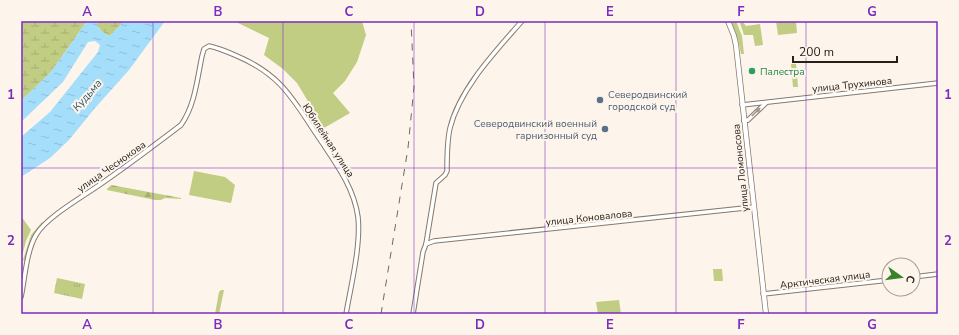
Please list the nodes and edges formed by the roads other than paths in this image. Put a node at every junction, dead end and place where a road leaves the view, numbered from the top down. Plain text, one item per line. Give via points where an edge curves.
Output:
1 (522, 21) edge
2 (728, 21) edge
3 (208, 46) joint
4 (938, 82) edge
5 (767, 102) junction
6 (742, 105) junction
7 (744, 121) junction
8 (754, 207) junction
9 (426, 244) junction
10 (938, 274) edge
11 (921, 276) edge
12 (881, 281) edge
13 (763, 294) junction
14 (21, 297) edge
15 (346, 314) edge
16 (413, 314) edge
17 (766, 314) edge

1 - 9 street via 488,61 456,108 450,128 447,171 436,183
2 - 6 street, улица Ломоносова via 736,45
3 - 14 street, улица Чеснокова via 202,56 188,116 181,125 39,231 32,245
3 - 15 street, Юбилейная улица via 249,61 280,84 294,99 345,176 358,216 357,246
4 - 5 street, улица Трухинова
5 - 6 street, улица Трухинова
7 -> 5 street
6 - 7 street, улица Ломоносова
7 - 8 street, улица Ломоносова
8 - 9 street, улица Коновалова via 434,241
8 - 13 street, улица Ломоносова
9 - 16 street
10 - 11 street
12 - 13 street, Арктическая улица
13 - 17 street, улица Ломоносова

